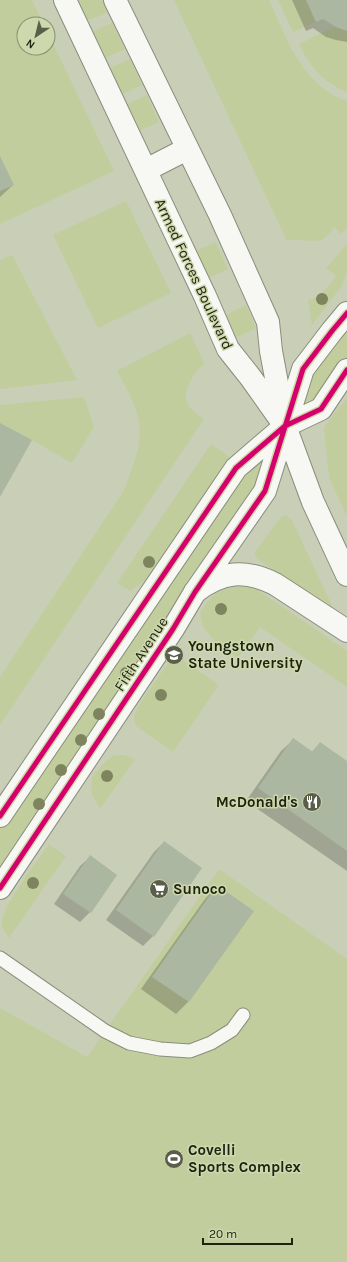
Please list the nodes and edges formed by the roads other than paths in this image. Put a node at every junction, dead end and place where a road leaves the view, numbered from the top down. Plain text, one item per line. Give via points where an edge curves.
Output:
1 (65, 0) edge
2 (115, 0) edge
3 (187, 149) junction
4 (146, 170) junction
5 (347, 313) edge
6 (347, 370) edge
7 (285, 426) junction
8 (347, 574) edge
9 (195, 592) junction
10 (347, 631) edge
11 (0, 816) edge
12 (0, 888) edge
13 (0, 958) edge
14 (243, 1015) dead end

1 - 4 street, Armed Forces Boulevard
2 - 3 street
3 - 4 street
3 - 7 street via 268,322
4 - 7 street, Armed Forces Boulevard via 228,349
5 - 7 street, Fifth Avenue via 303,369
6 - 7 street, Fifth Avenue via 321,409
7 - 8 street via 313,502
7 - 9 street, Fifth Avenue via 265,491
7 - 11 street, Fifth Avenue via 236,468
9 - 10 street via 204,585 228,575 242,574 263,578
9 - 12 street, Fifth Avenue
13 - 14 lane via 105,1031 129,1043 190,1051 211,1043 232,1030

